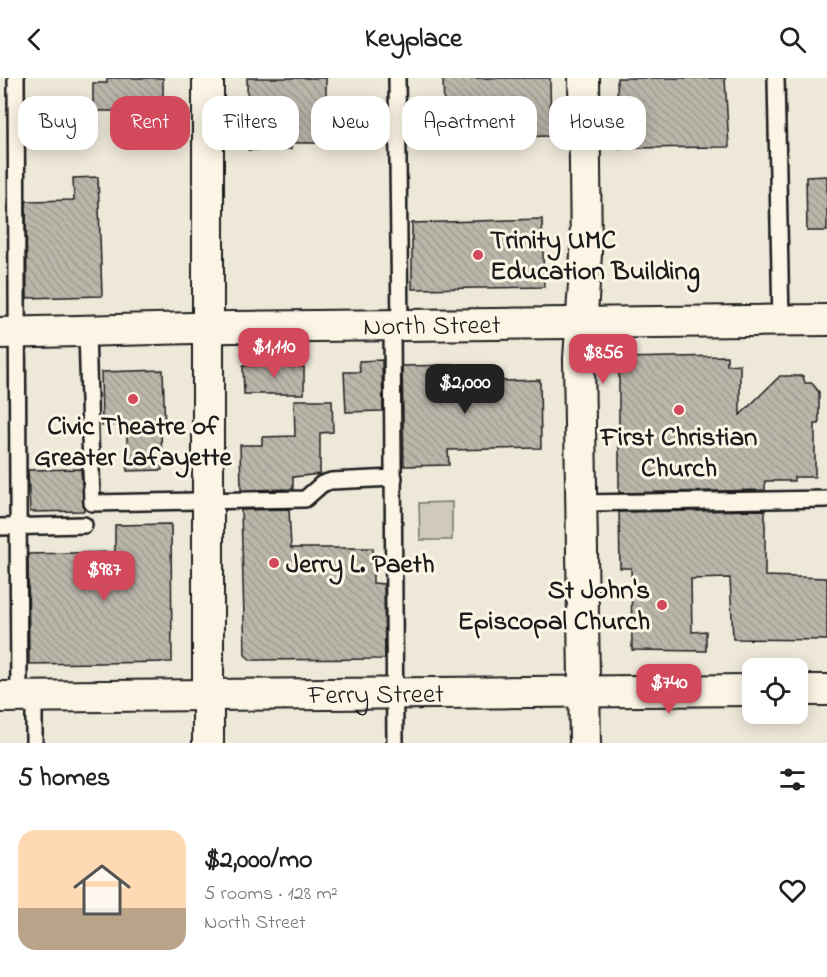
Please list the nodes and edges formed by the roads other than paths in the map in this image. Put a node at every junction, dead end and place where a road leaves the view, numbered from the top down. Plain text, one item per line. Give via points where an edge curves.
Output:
1 (16, 78) edge
2 (207, 78) edge
3 (397, 78) edge
4 (584, 78) edge
5 (776, 78) edge
6 (827, 320) edge
7 (781, 321) junction
8 (582, 323) junction
9 (396, 325) junction
10 (208, 327) junction
11 (87, 331) junction
12 (8, 333) edge
13 (394, 478) junction
14 (827, 499) edge
15 (209, 501) junction
16 (582, 503) junction
17 (84, 525) dead end
18 (16, 526) junction
19 (0, 527) edge
20 (742, 690) edge
21 (808, 690) edge
22 (827, 690) edge
23 (585, 692) junction
24 (395, 694) junction
25 (208, 696) junction
26 (18, 697) edge
27 (34, 743) edge
28 (208, 743) edge
29 (395, 743) edge
30 (585, 743) edge

1 - 12 lane
2 - 10 street
3 - 9 lane
4 - 8 street via 586,254
5 - 7 lane
6 - 7 street, North Street
7 - 8 street, North Street
8 - 9 street, North Street
8 - 16 street
9 - 10 street, North Street
9 - 13 lane
10 - 11 street, North Street
10 - 15 street
11 - 12 street, North Street
11 - 15 lane via 92,503
12 - 18 lane
13 - 15 lane via 331,481 305,499
13 - 24 lane
14 - 16 lane
15 - 25 street
16 - 23 street
17 - 18 lane
18 - 19 lane
18 - 26 lane
20 - 23 street, Ferry Street
21 - 22 street
23 - 24 street, Ferry Street
23 - 30 street
24 - 25 street, Ferry Street
24 - 29 lane
25 - 26 street, Ferry Street
25 - 28 street
26 - 27 lane

